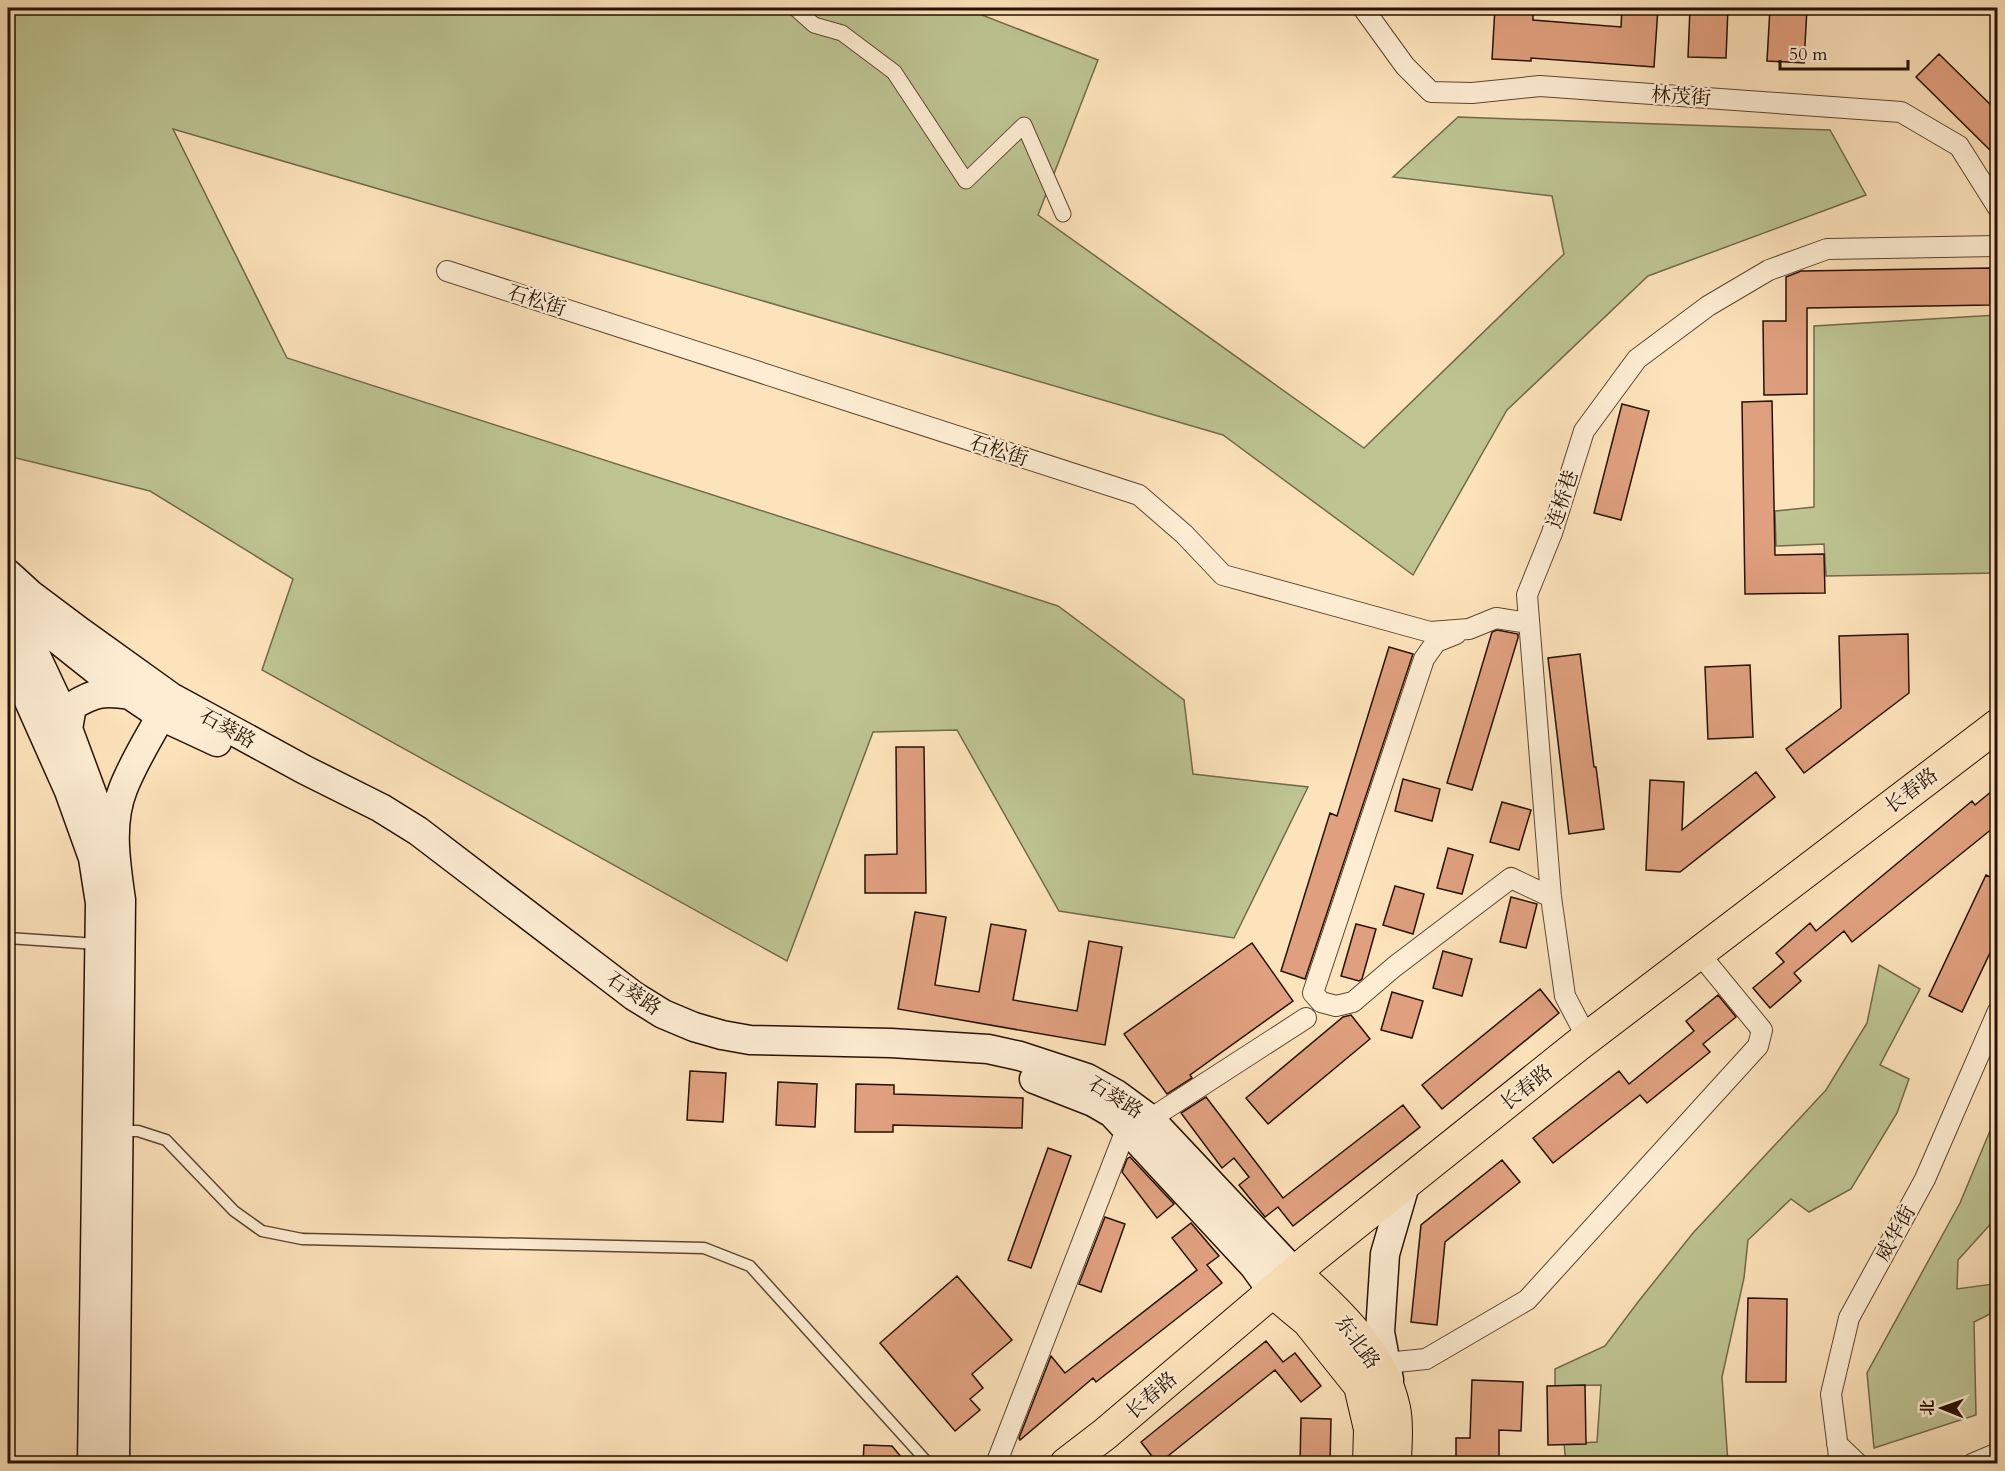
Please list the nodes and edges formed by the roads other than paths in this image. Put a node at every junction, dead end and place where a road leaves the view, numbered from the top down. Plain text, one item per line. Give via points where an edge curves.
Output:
1 (795, 8) edge
2 (1363, 8) edge
3 (1998, 208) edge
4 (1063, 214) dead end
5 (1998, 246) edge
6 (447, 271) dead end
7 (8, 574) edge
8 (9, 600) edge
9 (1529, 622) junction
10 (1469, 629) junction
11 (8, 654) edge
12 (153, 700) junction
13 (1998, 724) edge
14 (68, 729) junction
15 (88, 782) junction
16 (114, 856) junction
17 (1551, 897) junction
18 (8, 938) edge
19 (100, 944) junction
20 (1698, 952) junction
21 (1998, 1011) edge
22 (1306, 1018) dead end
23 (1587, 1038) junction
24 (1139, 1123) junction
25 (118, 1131) junction
26 (1405, 1185) junction
27 (1284, 1282) junction
28 (1386, 1363) junction
29 (1394, 1408) junction
30 (1998, 1453) edge
31 (1838, 1454) edge
32 (92, 1464) edge
33 (115, 1464) edge
34 (929, 1464) edge
35 (996, 1464) edge
36 (1066, 1464) edge
37 (1369, 1464) edge
38 (1395, 1464) edge
39 (1858, 1464) edge
40 (1972, 1464) edge

1 - 4 street via 814,25 842,33 894,72 966,181 1024,124
2 - 3 street, 林茂街 via 1405,66 1431,92 1472,93 1540,86 1901,112 1959,146
5 - 9 street, 连桥巷 via 1827,249 1769,270 1708,306 1637,359 1584,431 1552,533 1527,595
6 - 10 street, 石松街 via 1139,495 1223,575 1430,632
7 - 12 main road, 石葵路
8 - 12 main road, 石葵路
8 - 14 main road
9 - 10 street, 石松街 via 1496,618
9 - 17 street, 连桥巷
10 - 17 street via 1436,642 1424,660 1313,993 1321,1002 1336,1006 1353,1002 1511,878
11 - 19 main road via 23,697 69,791 93,858 100,903
12 - 14 main road via 110,692 89,696 72,706
12 - 15 main road via 107,777 95,786
12 - 16 main road via 123,790
12 - 24 main road, 石葵路 via 190,729 413,848 629,1010 683,1040 748,1057 892,1059 990,1067 1024,1076
13 - 20 main road, 长春路
14 - 15 main road
15 - 16 main road
16 - 25 main road via 121,900
17 - 23 street, 连桥巷 via 1565,996
18 - 19 lane
19 - 32 main road
20 - 23 main road, 长春路
20 - 28 street via 1762,1030 1758,1046 1527,1300 1426,1359
21 - 31 street, 威华街 via 1925,1179 1849,1318 1831,1394
22 - 24 street
23 - 26 main road, 长春路
24 - 27 main road, 石葵路 via 1254,1266
24 - 35 street
25 - 33 main road
25 - 34 lane via 138,1131 166,1140 234,1211 262,1231 302,1239 704,1248 750,1266
26 - 27 main road, 长春路
26 - 28 main road via 1385,1254 1380,1332
27 - 29 main road, 东北路 via 1334,1309 1376,1360
27 - 36 main road, 长春路
27 - 37 main road, 东北路 via 1308,1321 1360,1386 1370,1429
28 - 29 main road
29 - 38 main road, 东北路
30 - 40 street
31 - 39 street

